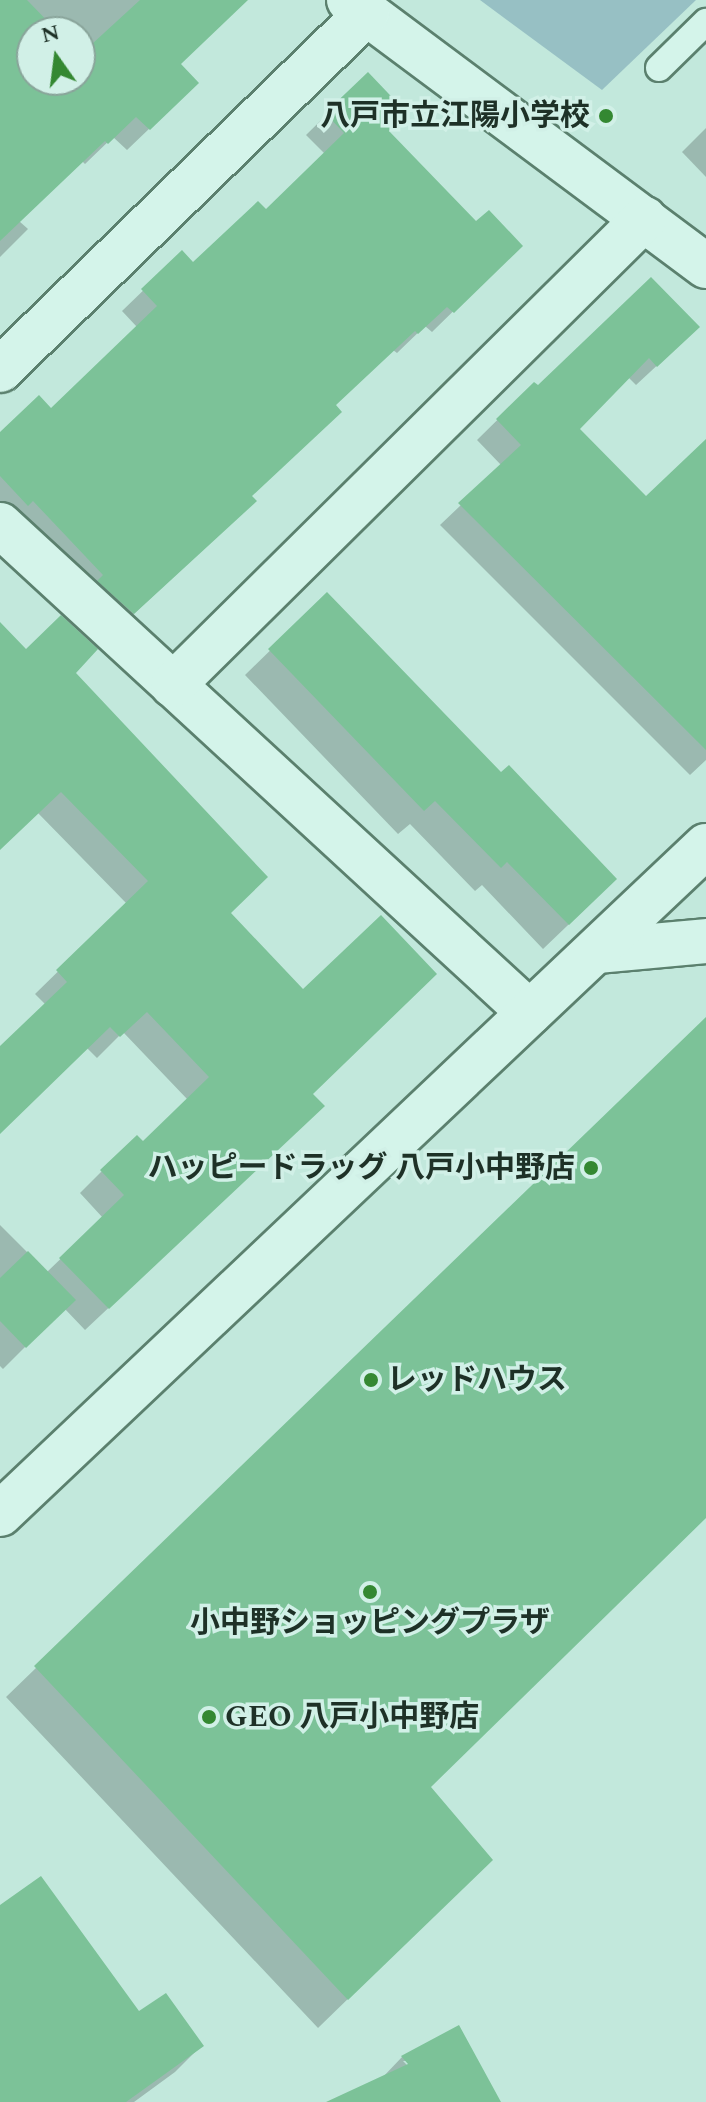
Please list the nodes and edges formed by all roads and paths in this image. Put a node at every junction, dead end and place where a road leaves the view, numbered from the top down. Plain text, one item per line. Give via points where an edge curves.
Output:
1 (358, 6) edge
2 (706, 22) edge
3 (659, 68) dead end
4 (644, 219) junction
5 (706, 266) edge
6 (0, 370) edge
7 (0, 525) edge
8 (173, 685) junction
9 (706, 846) edge
10 (706, 941) edge
11 (597, 951) junction
12 (530, 1013) junction
13 (7, 1495) edge

1 - 4 street
1 - 6 street
2 - 3 lane
4 - 5 street
4 - 8 street
7 - 8 street
8 - 12 street
9 - 11 street
10 - 11 street
11 - 12 street
12 - 13 street

